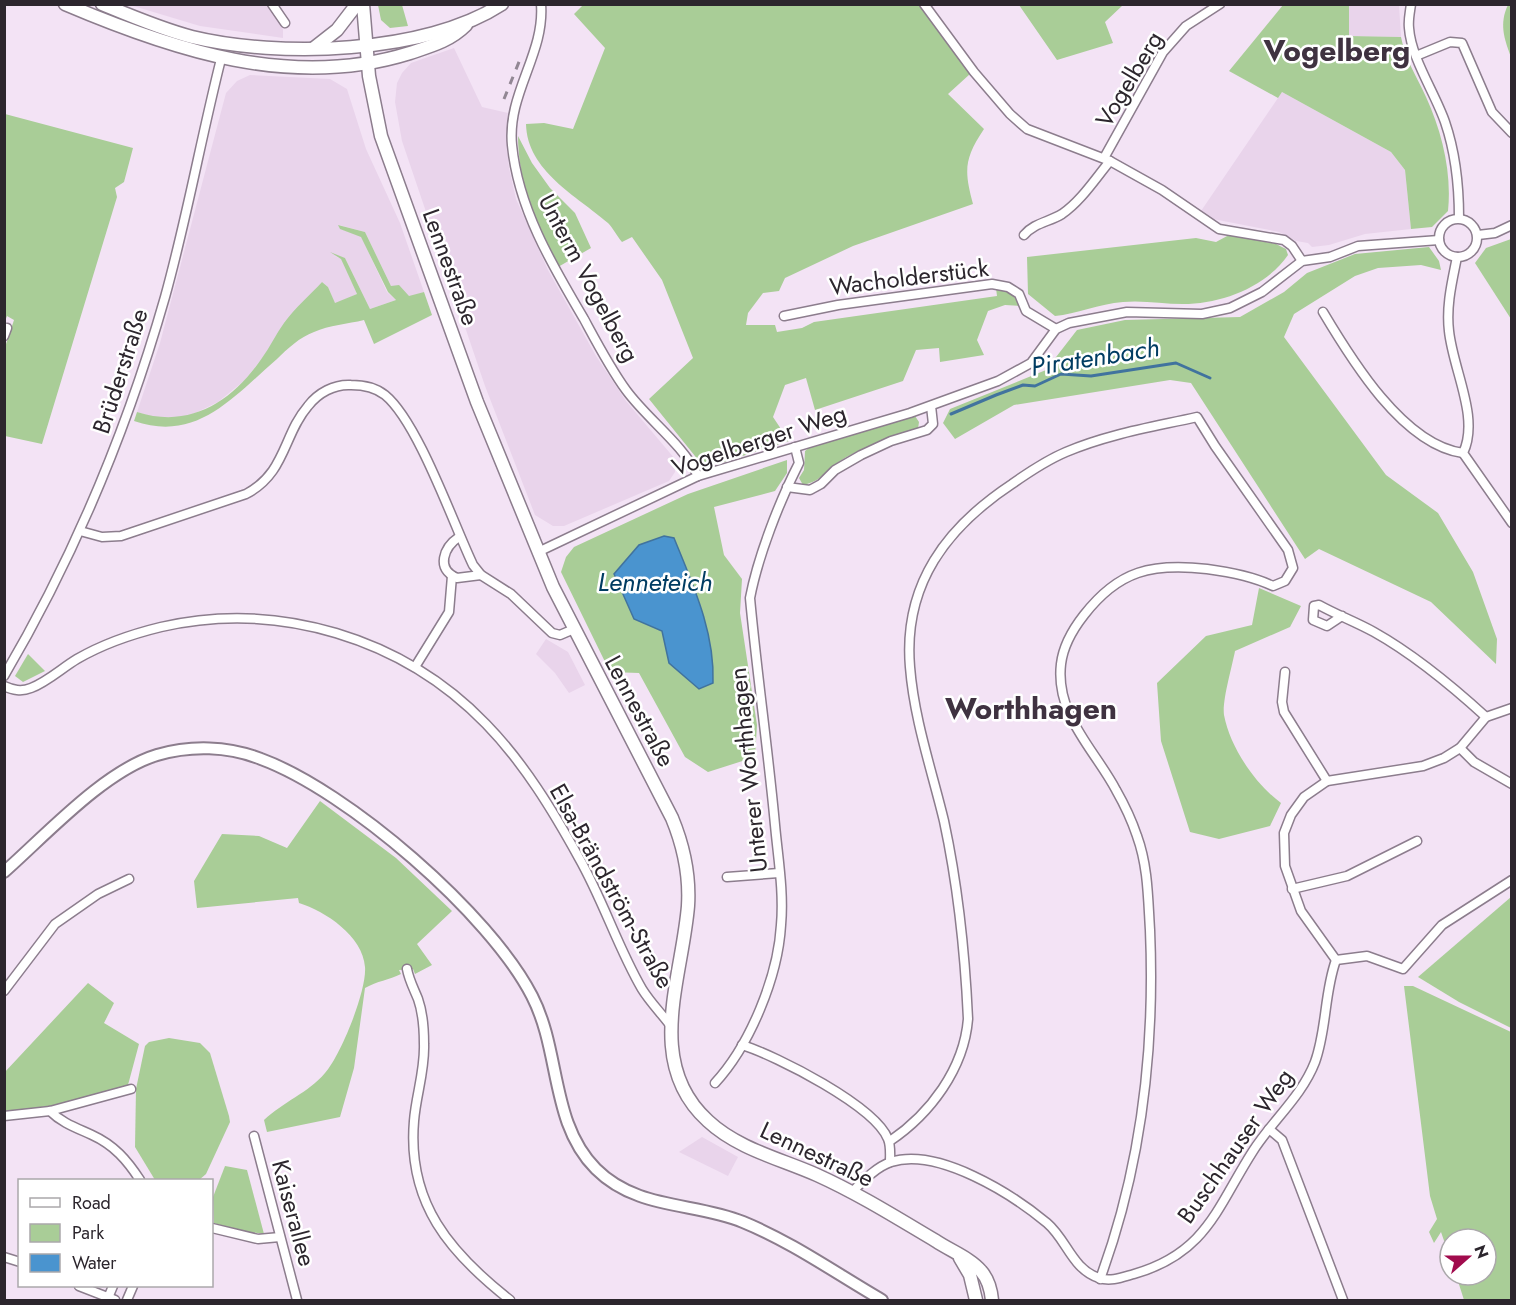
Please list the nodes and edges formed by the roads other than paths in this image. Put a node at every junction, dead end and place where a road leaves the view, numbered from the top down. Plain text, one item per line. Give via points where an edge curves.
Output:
1 (65, 4) edge
2 (102, 4) edge
3 (272, 4) edge
4 (357, 4) edge
5 (363, 4) edge
6 (502, 4) edge
7 (541, 4) edge
8 (924, 4) edge
9 (1220, 4) edge
10 (1411, 4) edge
11 (285, 23) dead end
12 (465, 25) junction
13 (225, 44) junction
14 (366, 46) junction
15 (313, 49) junction
16 (1416, 56) junction
17 (221, 59) junction
18 (367, 62) junction
19 (1512, 133) edge
20 (1107, 159) junction
21 (1459, 218) junction
22 (1512, 225) edge
23 (1024, 235) dead end
24 (1478, 235) junction
25 (1439, 240) junction
26 (1456, 257) junction
27 (1302, 261) junction
28 (1323, 312) dead end
29 (784, 316) dead end
30 (1056, 329) junction
31 (931, 406) junction
32 (795, 447) junction
33 (1463, 453) junction
34 (698, 476) junction
35 (787, 487) junction
36 (1512, 523) edge
37 (80, 531) junction
38 (459, 537) junction
39 (538, 552) junction
40 (452, 576) junction
41 (481, 576) junction
42 (1342, 616) dead end
43 (574, 629) junction
44 (415, 667) junction
45 (1285, 672) dead end
46 (5, 674) edge
47 (4, 686) edge
48 (1512, 708) edge
49 (1486, 717) junction
50 (1460, 748) junction
51 (1327, 781) junction
52 (1512, 784) edge
53 (1417, 840) dead end
54 (4, 873) edge
55 (779, 873) junction
56 (727, 877) dead end
57 (129, 879) dead end
58 (1512, 880) edge
59 (1292, 889) junction
60 (1336, 960) junction
61 (408, 969) dead end
62 (4, 991) edge
63 (670, 1025) junction
64 (742, 1046) junction
65 (715, 1083) dead end
66 (131, 1089) dead end
67 (50, 1111) junction
68 (4, 1116) edge
69 (1269, 1129) junction
70 (254, 1136) dead end
71 (890, 1141) junction
72 (890, 1162) junction
73 (139, 1179) edge
74 (852, 1192) junction
75 (213, 1228) edge
76 (280, 1237) junction
77 (955, 1253) junction
78 (1100, 1279) junction
79 (82, 1287) edge
80 (112, 1299) edge
81 (297, 1300) edge
82 (510, 1300) edge
83 (882, 1300) edge
84 (976, 1300) edge
85 (994, 1300) edge
86 (1343, 1300) edge

1 - 17 main road via 154,40
2 - 13 main road via 172,31
3 - 11 street
4 - 15 main road via 337,30
5 - 14 main road, Lennestraße
6 - 12 main road
7 - 34 street, Unterm Vogelberg via 543,25 514,105 512,142 516,176 544,246 599,346 626,390 687,457
8 - 20 street via 965,61 1027,129
9 - 20 street, Vogelberg via 1186,26 1163,52
10 - 16 street via 1409,28
12 - 14 main road
12 - 18 main road via 454,37 437,44
13 - 15 main road
13 - 17 main road
14 - 15 main road
14 - 18 main road, Lennestraße
16 - 19 street via 1450,42 1462,43 1492,112
16 - 21 street via 1432,87 1453,150 1460,192
17 - 18 main road via 273,66
17 - 37 street, Brüderstraße via 189,203 152,341
18 - 39 main road, Lennestraße via 381,136 477,402
20 - 23 street, Vogelberg via 1071,207
20 - 27 street via 1219,229 1284,240
21 - 24 street via 1469,221
21 - 25 street via 1447,222
22 - 24 street
24 - 26 street via 1472,252
25 - 26 street via 1444,251
25 - 27 street via 1358,246 1330,257
26 - 33 street via 1448,319 1454,362 1470,421 1469,440
27 - 30 street via 1262,292 1230,308 1202,314 1126,312
28 - 33 street via 1381,398 1420,434 1447,451
29 - 30 street, Wacholderstück via 992,284 1019,294 1026,311
30 - 31 street, Vogelberger Weg via 1031,363 998,381
31 - 32 street, Vogelberger Weg
31 - 35 street, Vogelberger Weg via 933,424 927,429 861,455 810,490
32 - 34 street, Vogelberger Weg
32 - 35 street, Unterer Worthhagen via 799,463
33 - 36 street
34 - 39 street, Vogelberger Weg
35 - 55 street, Unterer Worthhagen via 755,572 750,598
37 - 38 street via 102,537 121,536 254,490 279,462 307,407 328,390 348,385 375,389 395,405 413,432
37 - 46 street, Brüderstraße
38 - 40 street via 448,546 443,559
38 - 41 street
39 - 43 main road, Lennestraße
40 - 41 street
40 - 44 street via 449,612
41 - 43 street via 511,594 552,633 560,635
42 - 49 street via 1422,663
43 - 63 main road, Lennestraße via 684,847 688,906
44 - 47 street, Elsa-Brändström-Straße via 370,644 308,625 253,618 216,619 173,624 129,636 76,660 32,688 15,690
44 - 63 street, Elsa-Brändström-Straße via 466,704 517,760 580,858 642,988
45 - 51 street via 1284,712
48 - 49 street
49 - 50 street
50 - 51 street via 1433,764
50 - 52 street via 1474,762
51 - 59 street via 1304,797 1284,832 1285,866
53 - 59 street via 1347,876
54 - 83 street via 106,782 144,759 180,749 205,748 242,753 291,771 331,796 402,851 464,907 521,975 546,1028 570,1132 600,1174 641,1198 750,1225
55 - 56 street
55 - 64 street, Unterer Worthhagen via 781,926 776,958
57 - 62 street via 98,894 55,924
58 - 60 street via 1442,925 1403,969 1367,956
59 - 60 street via 1311,930
60 - 69 street, Buschhauser Weg via 1328,980 1315,1063 1303,1086
61 - 82 street via 423,1024 424,1056 414,1131 415,1164 422,1194 448,1243 470,1268
63 - 74 main road, Lennestraße via 678,1077 686,1094 709,1122 767,1156
64 - 65 street, Unterer Worthhagen
64 - 71 street via 768,1053 824,1082 882,1128
66 - 67 street
67 - 68 street
67 - 73 street via 120,1152
69 - 78 street, Buschhauser Weg via 1216,1216 1190,1245 1170,1260 1143,1271
69 - 86 street via 1282,1140
70 - 76 street, Kaiserallee
71 - 72 street
71 - 78 street via 929,1106 959,1061 966,1039 967,1000 956,893 909,664 917,594 937,551 956,527 1037,467 1066,452 1134,430 1197,417 1293,562 1285,581 1273,586 1236,573 1180,566 1135,573 1120,580 1094,603 1068,640 1060,664 1062,694 1073,723 1116,789 1137,835 1148,883 1149,1038 1140,1126
72 - 74 street
72 - 78 street via 943,1164 974,1176 1048,1224 1072,1258
74 - 77 main road, Lennestraße
75 - 76 street via 258,1239
76 - 81 street, Kaiserallee
77 - 84 main road, Lennestraße via 970,1275
77 - 85 main road, Lennestraße via 988,1281
79 - 80 street

